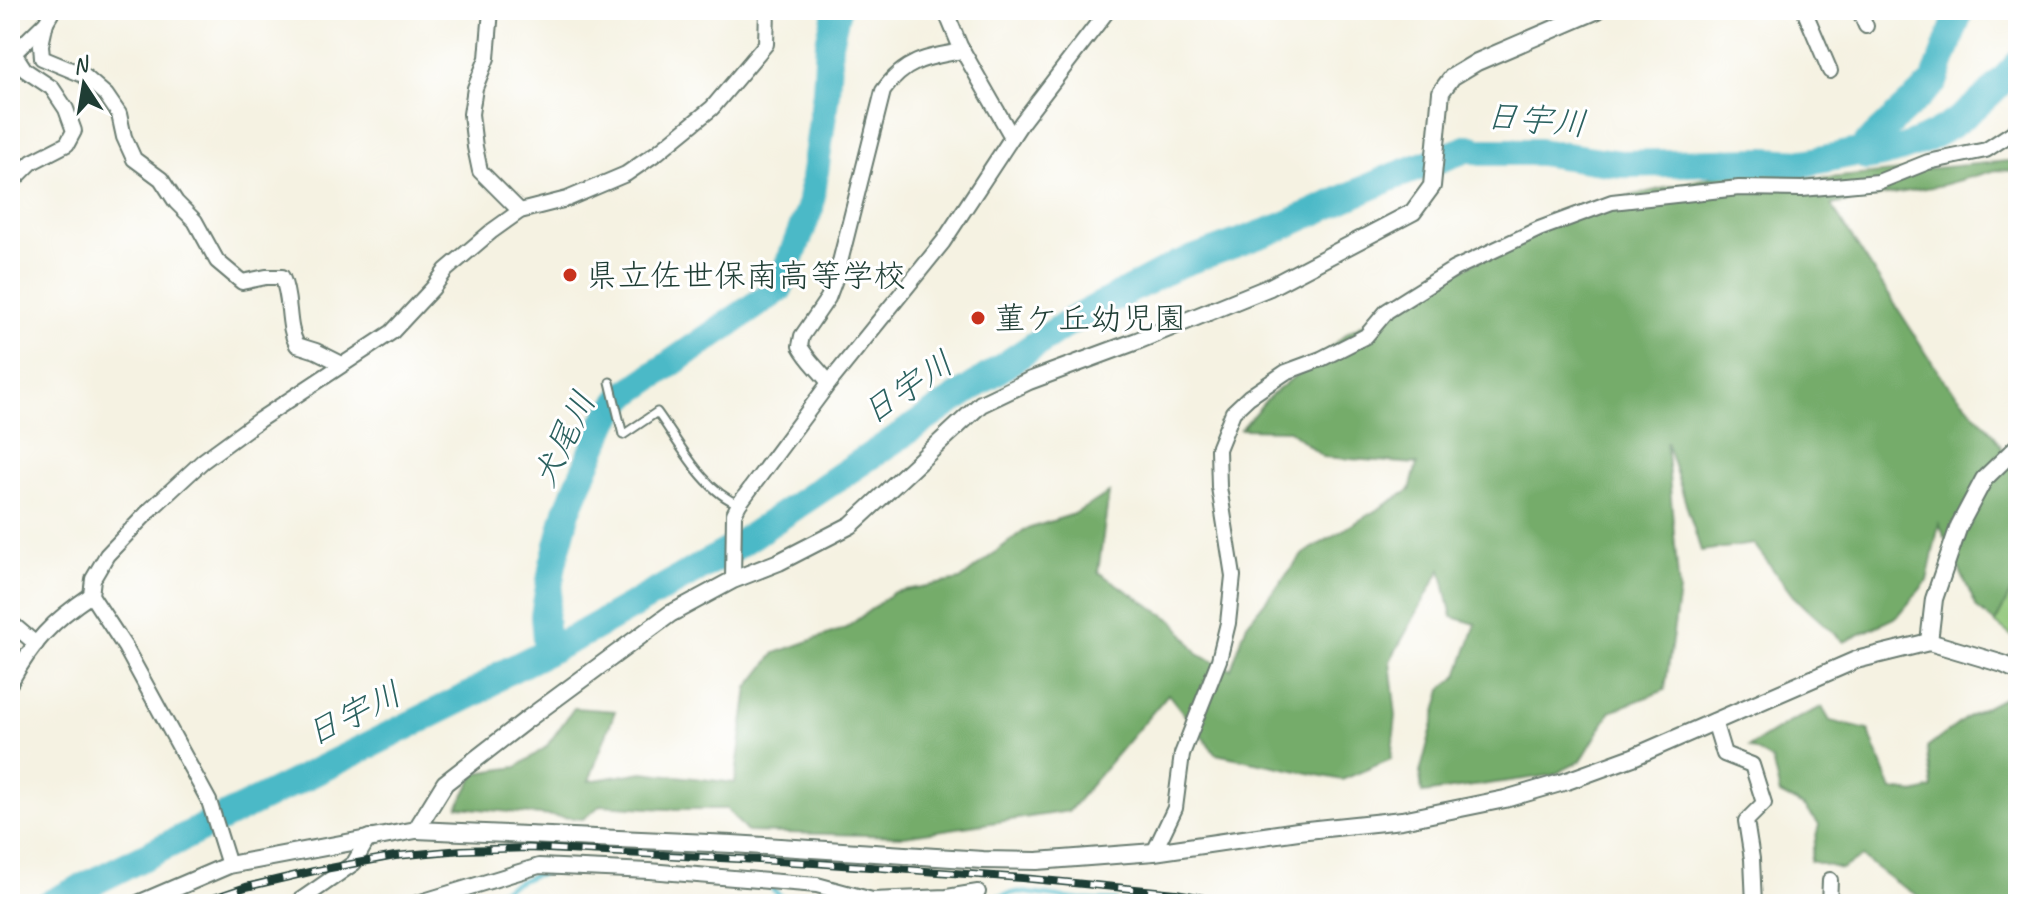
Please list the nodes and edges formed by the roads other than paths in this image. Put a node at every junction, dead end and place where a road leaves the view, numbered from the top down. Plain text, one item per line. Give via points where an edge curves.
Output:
1 (491, 10) edge
2 (767, 10) edge
3 (945, 10) edge
4 (1108, 10) edge
5 (1598, 10) edge
6 (1804, 10) edge
7 (1859, 10) edge
8 (50, 16) edge
9 (1866, 26) dead end
10 (963, 51) junction
11 (12, 55) edge
12 (1830, 71) dead end
13 (2018, 129) edge
14 (1012, 137) junction
15 (10, 184) edge
16 (520, 211) junction
17 (342, 364) junction
18 (610, 382) dead end
19 (829, 383) junction
20 (2018, 446) edge
21 (737, 509) junction
22 (733, 574) junction
23 (91, 595) junction
24 (10, 622) edge
25 (1929, 642) junction
26 (36, 644) junction
27 (2018, 671) edge
28 (10, 683) edge
29 (1714, 721) junction
30 (416, 830) junction
31 (369, 837) junction
32 (1154, 852) junction
33 (228, 860) junction
34 (1830, 880) dead end
35 (979, 898) edge
36 (138, 904) edge
37 (295, 904) edge
38 (414, 904) edge
39 (1754, 904) edge
40 (1829, 904) edge

1 - 16 street via 487,58 471,114 475,147 480,171
2 - 16 street via 766,44 712,108 658,152 626,174 567,199
3 - 10 street
4 - 14 street
5 - 22 street via 1452,77 1441,92 1432,186 1413,212 1270,287 981,404 851,525 779,562
6 - 12 street
7 - 9 street
8 - 11 street
8 - 17 street via 42,58 83,75 106,95 119,114 134,159 161,179 195,221 217,261 242,282 282,277 297,345
10 - 14 street
10 - 19 street via 913,62 883,91 837,274 800,346
11 - 15 street via 52,88 74,131 67,144 32,162
13 - 32 street via 1986,150 1928,162 1878,182 1739,188 1612,202 1454,269 1387,311 1366,336 1286,372 1249,397 1233,412 1218,449 1233,576 1228,623 1182,754 1175,808
14 - 19 street via 943,242
16 - 17 street via 446,270 392,332
17 - 23 street via 203,461 107,555 93,579
18 - 21 lane via 623,435 657,412 709,484
19 - 21 street
20 - 25 street via 1984,479 1959,526 1934,599
21 - 22 street
22 - 30 street via 670,614 456,774
23 - 26 street via 51,624
23 - 33 street via 209,801
24 - 26 street
25 - 27 street
25 - 29 street via 1856,660
26 - 28 street
29 - 32 street via 1580,777 1505,799 1402,820
29 - 39 street via 1724,754 1752,765 1764,803 1746,821
30 - 31 street
30 - 32 street via 983,860
31 - 33 street
31 - 37 street via 354,863
33 - 36 street
34 - 40 street
35 - 38 street via 872,900 817,885 539,866

